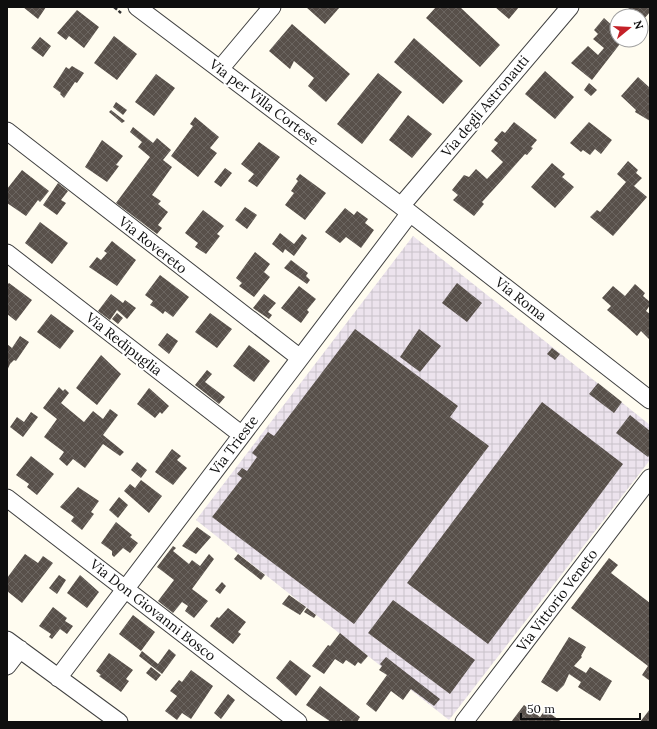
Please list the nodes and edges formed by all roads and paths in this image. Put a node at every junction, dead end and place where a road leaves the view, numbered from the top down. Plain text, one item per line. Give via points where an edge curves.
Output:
1 (137, 7) edge
2 (272, 7) edge
3 (570, 7) edge
4 (220, 69) junction
5 (7, 131) edge
6 (401, 205) junction
7 (7, 253) edge
8 (300, 358) junction
9 (650, 400) edge
10 (242, 435) junction
11 (650, 478) edge
12 (7, 498) edge
13 (125, 589) junction
14 (13, 645) edge
15 (7, 666) edge
16 (58, 678) junction
17 (119, 722) edge
18 (298, 722) edge
19 (464, 722) edge

1 - 4 street, Via per Villa Cortese
2 - 4 street
3 - 6 street, Via degli Astronauti
4 - 6 street, Via per Villa Cortese
5 - 8 street, Via Rovereto
6 - 8 street, Via Trieste
6 - 9 street, Via Roma
7 - 10 street, Via Redipuglia
8 - 10 street, Via Trieste
10 - 13 street, Via Trieste
11 - 19 street, Via Vittorio Veneto
12 - 13 street, Via Don Giovanni Bosco
13 - 16 street, Via Trieste
13 - 18 street, Via Don Giovanni Bosco
14 - 15 street
14 - 16 street
16 - 17 street

